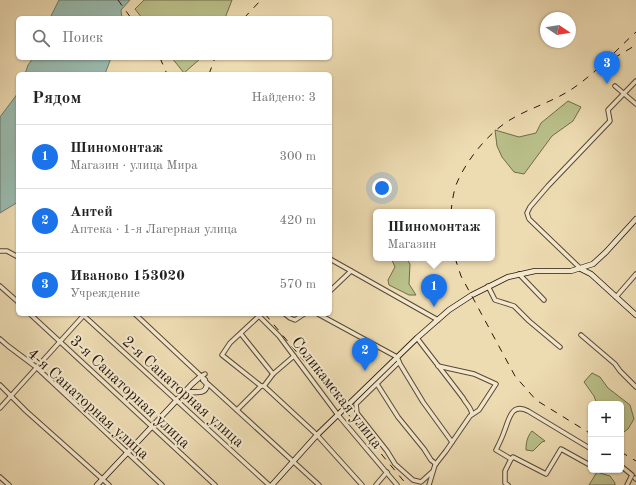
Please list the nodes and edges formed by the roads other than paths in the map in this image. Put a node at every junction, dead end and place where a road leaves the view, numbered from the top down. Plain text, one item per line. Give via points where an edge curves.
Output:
1 (636, 81) edge
2 (616, 86) dead end
3 (624, 94) junction
4 (636, 104) edge
5 (636, 219) edge
6 (0, 251) edge
7 (16, 256) edge
8 (332, 260) edge
9 (581, 269) junction
10 (351, 271) junction
11 (519, 274) junction
12 (636, 274) edge
13 (0, 286) edge
14 (488, 286) junction
15 (332, 289) edge
16 (616, 297) junction
17 (16, 300) edge
18 (544, 300) dead end
19 (636, 315) edge
20 (32, 316) edge
21 (83, 316) edge
22 (85, 316) edge
23 (137, 316) edge
24 (288, 316) edge
25 (301, 316) edge
26 (322, 316) edge
27 (438, 320) junction
28 (241, 334) junction
29 (581, 335) dead end
30 (416, 338) junction
31 (0, 339) edge
32 (60, 341) junction
33 (560, 347) dead end
34 (294, 356) junction
35 (397, 357) junction
36 (399, 362) junction
37 (438, 366) junction
38 (36, 368) junction
39 (273, 374) junction
40 (203, 375) junction
41 (196, 380) junction
42 (205, 380) junction
43 (377, 384) junction
44 (0, 385) edge
45 (263, 386) junction
46 (636, 387) edge
47 (184, 393) junction
48 (11, 395) junction
49 (177, 400) junction
50 (0, 408) edge
51 (237, 410) junction
52 (338, 414) junction
53 (472, 414) junction
54 (152, 426) junction
55 (317, 435) junction
56 (452, 442) junction
57 (588, 448) edge
58 (127, 453) junction
59 (511, 459) junction
60 (293, 461) junction
61 (436, 464) junction
62 (588, 464) dead end
63 (624, 468) edge
64 (432, 471) junction
65 (387, 472) junction
66 (0, 476) edge
67 (103, 479) junction
68 (9, 485) edge
69 (97, 485) edge
70 (109, 485) edge
71 (162, 485) edge
72 (216, 485) edge
73 (270, 485) edge
74 (319, 485) edge
75 (362, 485) edge
76 (376, 485) edge
77 (397, 485) edge
78 (428, 485) edge
79 (508, 485) edge
80 (627, 485) edge

1 - 3 street
2 - 3 street
3 - 4 street
3 - 9 street via 608,110 610,121 527,213 527,216
5 - 9 main road via 598,261
6 - 7 street via 7,251
8 - 10 street
9 - 11 main road
9 - 16 main road via 591,274
10 - 15 street
10 - 27 street
11 - 14 main road
11 - 18 street
12 - 16 street
13 - 17 street
14 - 27 main road via 460,302
14 - 33 street via 495,300 514,306
16 - 19 main road
20 - 32 street, 3-я Санаторная улица
21 - 32 street
22 - 49 street, 2-я Санаторная улица
23 - 40 street
24 - 25 street via 295,320
26 - 35 street
27 - 30 main road
28 - 34 street, Соликамская улица via 259,316
28 - 39 street
28 - 45 street via 230,343 222,355
29 - 46 street via 615,364
30 - 35 main road
30 - 37 street
31 - 38 street, 4-я Санаторная улица
32 - 38 street
32 - 54 street, 3-я Санаторная улица
34 - 39 street
34 - 52 street, Соликамская улица
35 - 36 street
35 - 52 main road
36 - 43 street
36 - 56 street via 423,402
37 - 53 street via 472,408
37 - 53 street via 474,374 496,384 479,410
38 - 48 street
38 - 58 street, 4-я Санаторная улица
39 - 45 street
40 - 41 main road
40 - 42 main road
41 - 42 main road
41 - 47 main road
42 - 47 main road via 207,386 204,391
42 - 51 street
43 - 61 street via 412,436
43 - 64 street via 356,404 356,413 395,464 414,480 421,482
44 - 48 street
45 - 51 street
45 - 55 street
47 - 49 main road
48 - 50 street
48 - 67 street
49 - 54 main road
49 - 73 street, 2-я Санаторная улица
51 - 60 street
52 - 55 main road
52 - 65 street, Соликамская улица
53 - 56 street
54 - 58 main road
54 - 72 street, 3-я Санаторная улица
55 - 60 main road
55 - 75 street
56 - 61 street
57 - 59 street via 523,408 518,408 508,419 496,450
58 - 67 main road
58 - 71 street, 4-я Санаторная улица
59 - 62 street via 513,457 546,474 561,449
59 - 79 street via 505,471
60 - 73 main road
60 - 74 street
61 - 64 street
63 - 80 street via 632,475
64 - 78 street
65 - 76 street
65 - 77 street, Соликамская улица
66 - 68 street
67 - 69 main road
67 - 70 street

